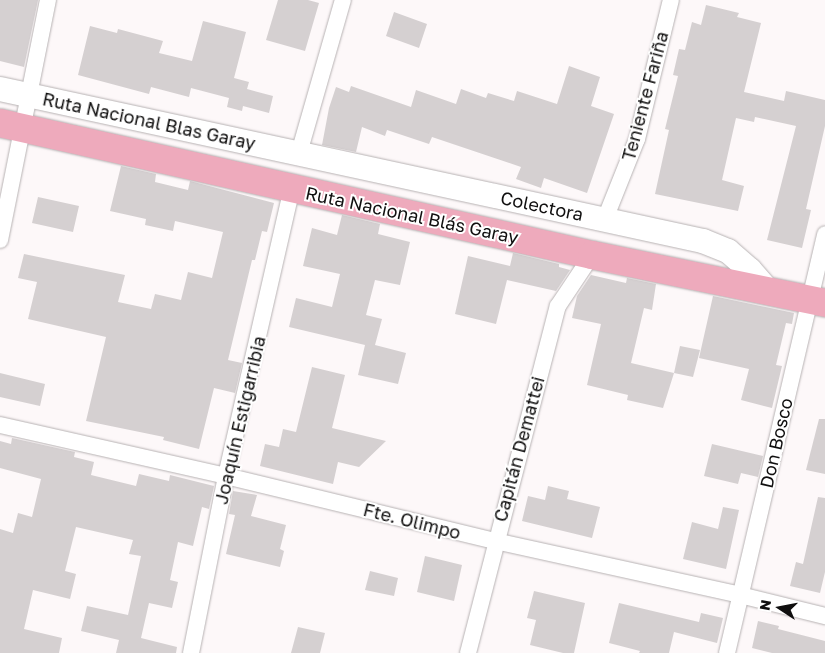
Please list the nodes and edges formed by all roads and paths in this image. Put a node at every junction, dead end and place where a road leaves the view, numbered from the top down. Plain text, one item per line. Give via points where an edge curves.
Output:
1 (48, 0) edge
2 (343, 0) edge
3 (670, 0) edge
4 (0, 89) edge
5 (28, 96) junction
6 (11, 126) edge
7 (298, 153) junction
8 (292, 188) junction
9 (606, 219) junction
10 (825, 234) edge
11 (0, 240) edge
12 (592, 255) junction
13 (768, 291) junction
14 (817, 301) edge
15 (0, 425) edge
16 (226, 476) junction
17 (495, 541) junction
18 (740, 595) junction
19 (825, 616) edge
20 (191, 653) edge
21 (468, 653) edge
22 (727, 653) edge

1 - 5 street
2 - 7 street
3 - 9 street, Teniente Fariña via 637,139
4 - 5 main road, Ruta Nacional Blas Garay
5 - 6 street
5 - 7 main road, Ruta Nacional Blas Garay
6 - 8 highway, Ruta Nacional Blás Garay
6 - 11 street
7 - 9 main road, Colectora
8 - 12 highway, Ruta Nacional Blás Garay
8 - 16 street, Joaquín Estigarribia
9 - 13 main road, Colectora via 703,240 728,251
10 - 14 street, Don Bosco
12 - 13 highway, Ruta Nacional Blás Garay
12 - 17 street, Capitán Demattei via 558,306
13 - 14 highway, Ruta Nacional Blás Garay
14 - 18 street, Don Bosco
15 - 16 street, Fte. Olimpo
16 - 17 street, Fte. Olimpo
16 - 20 street, Joaquín Estigarribia
17 - 18 street, Fte. Olimpo
17 - 21 street, Capitán Demattei
18 - 19 street, Fte. Olimpo
18 - 22 street, Don Bosco

